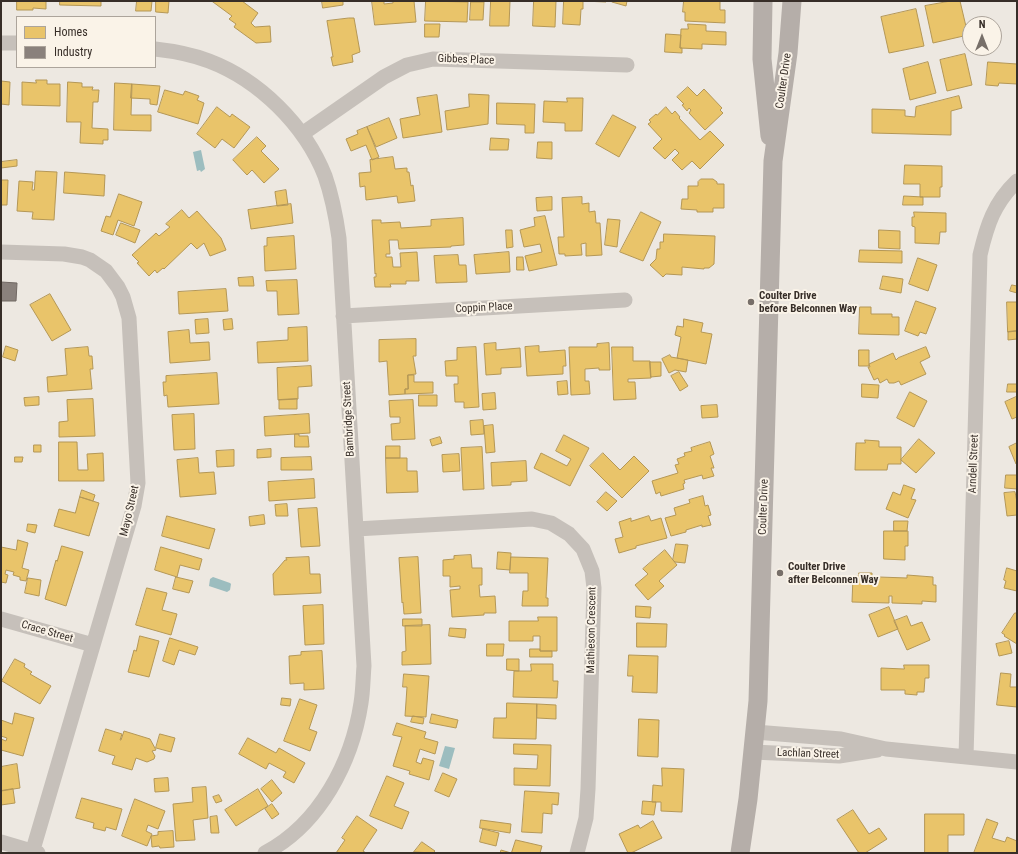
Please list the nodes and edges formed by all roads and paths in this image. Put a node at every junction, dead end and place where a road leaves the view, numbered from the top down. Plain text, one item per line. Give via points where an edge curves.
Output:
1 (763, 1) edge
2 (792, 1) edge
3 (1, 43) edge
4 (16, 43) edge
5 (156, 49) edge
6 (627, 65) dead end
7 (302, 134) junction
8 (773, 161) junction
9 (1017, 181) edge
10 (1, 252) edge
11 (625, 300) dead end
12 (343, 316) junction
13 (356, 529) junction
14 (1, 619) edge
15 (93, 646) junction
16 (755, 732) junction
17 (886, 749) junction
18 (753, 752) junction
19 (966, 757) junction
20 (1017, 762) edge
21 (1, 842) edge
22 (34, 852) edge
23 (266, 853) edge
24 (577, 853) edge
25 (740, 853) edge

1 - 8 main road, Coulter Drive via 762,59
2 - 8 main road, Coulter Drive via 788,53
3 - 4 street
5 - 7 street, Bambridge Street via 176,51 207,60 238,75 274,103
6 - 7 street, Gibbes Place via 433,59 407,65 384,77
7 - 12 street, Bambridge Street via 324,175 334,206 339,238
8 - 16 main road, Coulter Drive
9 - 19 street, Arndell Street via 998,203 986,228 980,255
10 - 15 street, Mayo Street via 64,254 90,260 106,271 118,287 129,318 138,483 134,506
11 - 12 street, Coppin Place
12 - 13 street, Bambridge Street
13 - 23 street, Bambridge Street via 364,666 361,703 353,738 340,771 323,801 301,827
13 - 24 street, Mathieson Crescent via 532,519 551,523 569,534 583,549 592,571 594,588 588,789 586,818
14 - 15 street, Crace Street
15 - 22 street, Mayo Street
16 - 17 street, Lachlan Street via 841,739
16 - 18 main road, Coulter Drive
17 - 18 street, Lachlan Street via 840,756
17 - 19 street, Lachlan Street
18 - 25 main road, Coulter Drive
19 - 20 street, Lachlan Street
21 - 22 street

